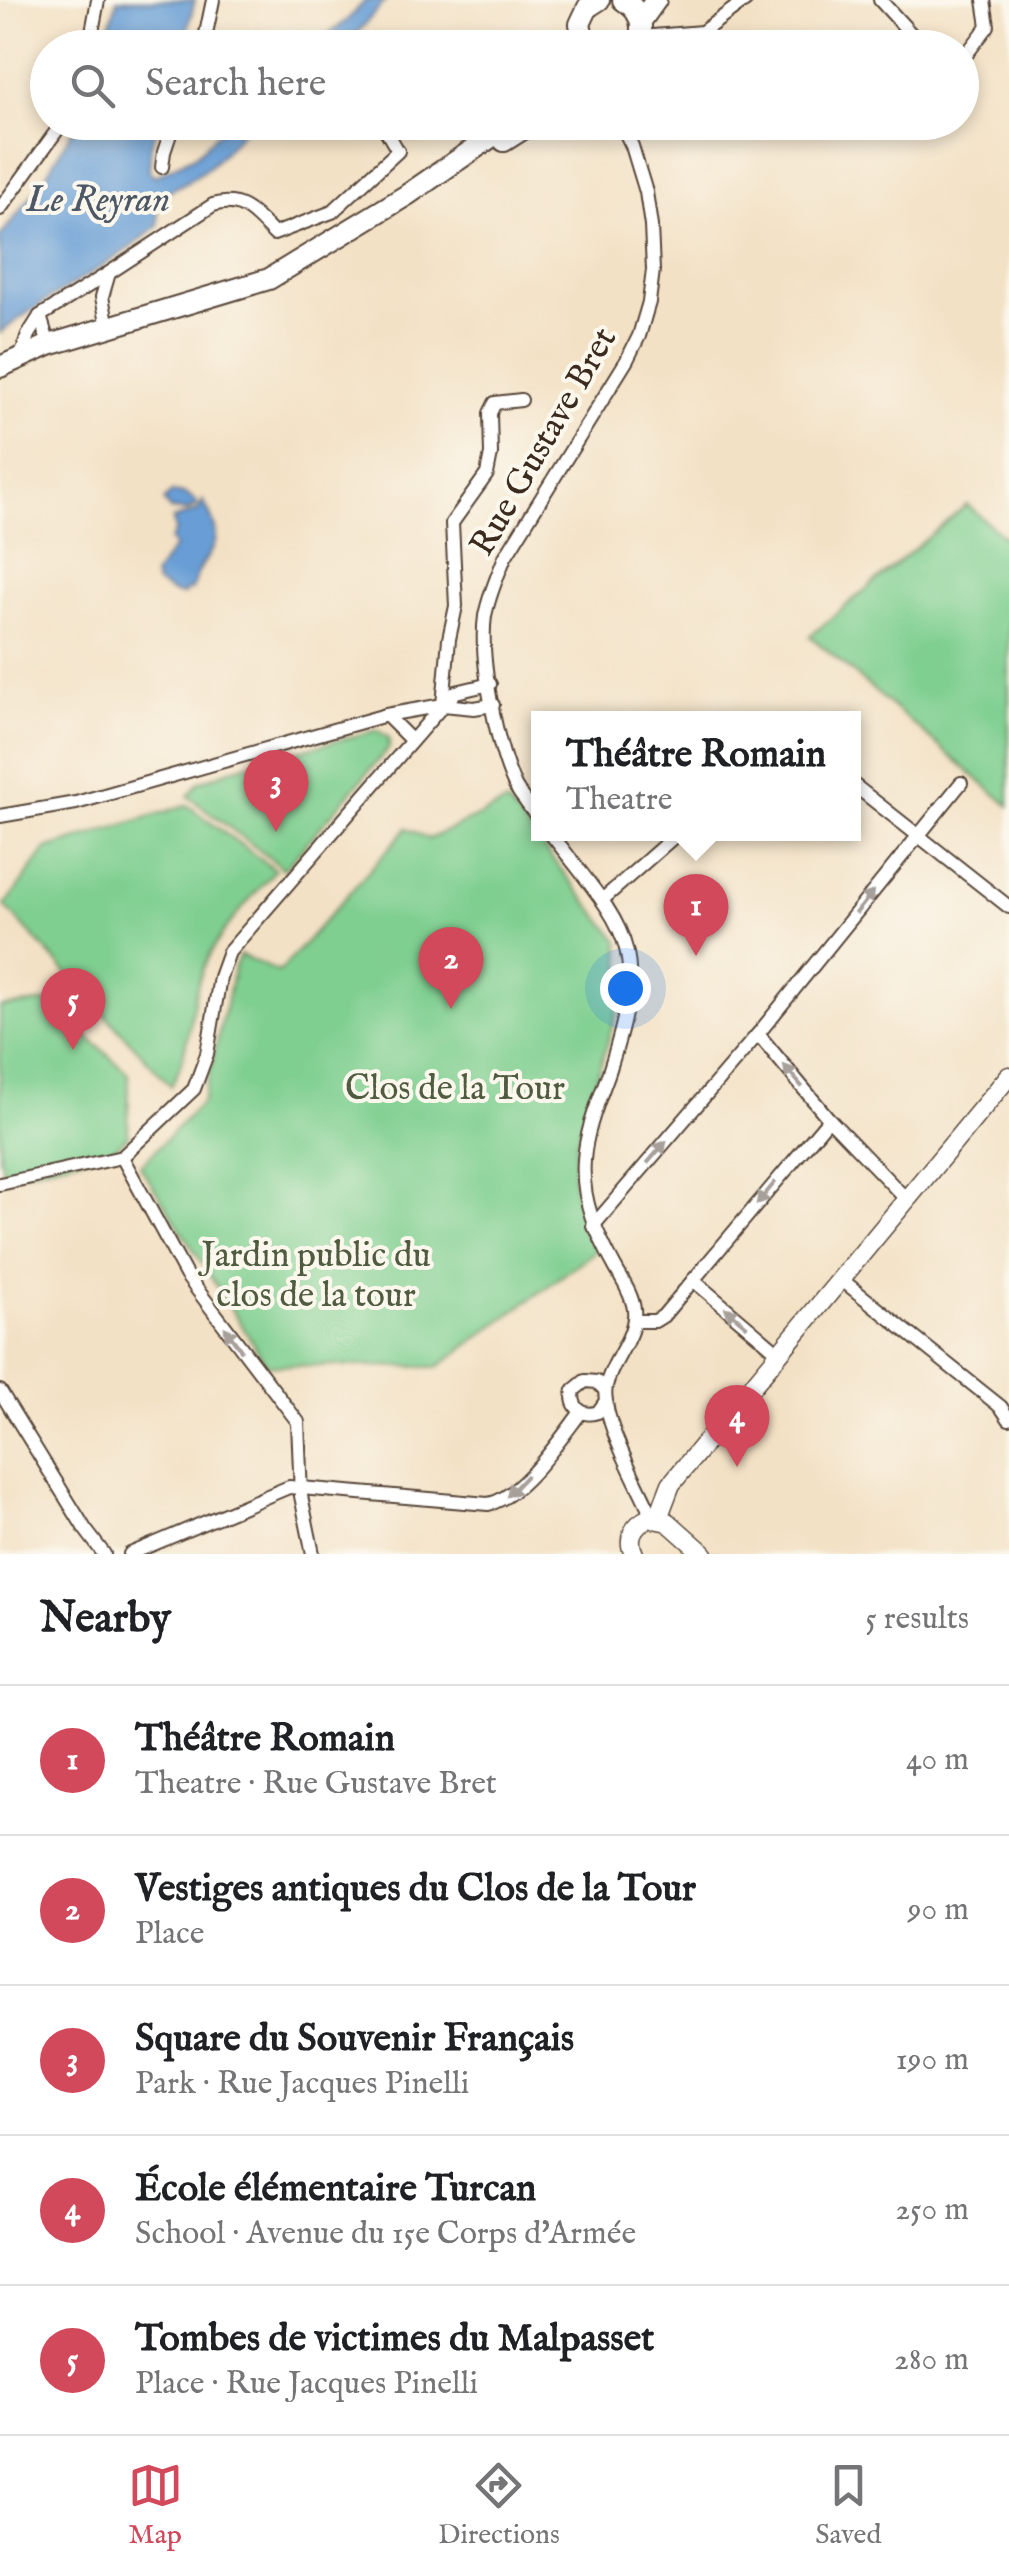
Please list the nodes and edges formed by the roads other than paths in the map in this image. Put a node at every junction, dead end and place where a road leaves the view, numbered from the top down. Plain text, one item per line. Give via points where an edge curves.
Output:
1 (98, 0) edge
2 (213, 0) edge
3 (599, 0) edge
4 (623, 0) edge
5 (656, 0) edge
6 (746, 0) edge
7 (880, 0) edge
8 (984, 0) edge
9 (92, 30) edge
10 (207, 30) edge
11 (582, 30) edge
12 (638, 30) edge
13 (641, 30) edge
14 (705, 30) edge
15 (908, 30) edge
16 (979, 38) edge
17 (50, 140) edge
18 (168, 140) edge
19 (392, 140) edge
20 (486, 140) edge
21 (503, 140) edge
22 (629, 140) edge
23 (631, 140) edge
24 (632, 146) junction
25 (162, 167) dead end
26 (407, 195) junction
27 (0, 209) edge
28 (109, 273) junction
29 (40, 316) junction
30 (108, 327) junction
31 (49, 345) junction
32 (21, 357) junction
33 (0, 367) edge
34 (521, 400) dead end
35 (490, 684) junction
36 (443, 705) junction
37 (493, 705) junction
38 (386, 715) junction
39 (412, 740) junction
40 (961, 783) dead end
41 (861, 790) edge
42 (531, 808) edge
43 (0, 816) edge
44 (919, 836) junction
45 (556, 841) edge
46 (669, 841) edge
47 (602, 900) junction
48 (1009, 907) edge
49 (758, 1034) junction
50 (1009, 1076) edge
51 (829, 1118) junction
52 (122, 1158) junction
53 (0, 1184) edge
54 (906, 1199) junction
55 (594, 1226) junction
56 (692, 1280) junction
57 (842, 1280) junction
58 (634, 1321) junction
59 (623, 1346) junction
60 (780, 1354) junction
61 (589, 1380) junction
62 (0, 1392) edge
63 (605, 1396) junction
64 (587, 1413) junction
65 (1009, 1418) edge
66 (615, 1436) junction
67 (301, 1487) junction
68 (666, 1492) junction
69 (642, 1493) junction
70 (654, 1518) junction
71 (679, 1547) edge
72 (629, 1552) edge
73 (104, 1554) edge
74 (130, 1554) edge
75 (313, 1554) edge
76 (704, 1554) edge

1 - 9 street
2 - 10 street
3 - 11 main road via 582,15
4 - 12 main road
5 - 13 main road
6 - 14 street
7 - 15 street
8 - 16 street via 988,26
17 - 27 street
18 - 25 street
19 - 28 street via 398,151 332,212 274,234 244,204 213,204
20 - 26 main road
21 - 26 main road
22 - 24 street, Rue Gustave Bret
23 - 24 street, Rue Gustave Bret
24 - 35 street, Rue Gustave Bret via 652,226 644,319 626,360 505,557 484,622
26 - 30 main road via 269,279
28 - 29 street
28 - 30 street via 102,296
29 - 31 street
29 - 32 street
30 - 31 main road
31 - 32 main road
32 - 33 main road
34 - 36 street via 495,403 486,474 452,523 456,606
35 - 36 street via 456,692
35 - 37 street, Rue Gustave Bret
36 - 37 street
36 - 38 street
36 - 39 street
37 - 42 street, Rue Gustave Bret via 510,772
38 - 39 street
38 - 43 street via 76,803
39 - 52 street via 229,952 194,1090
40 - 44 street
41 - 44 street
44 - 48 street
49 -> 44 street
45 - 47 street
46 - 47 street
47 - 55 street via 625,939 631,984 584,1155
51 -> 49 street
55 -> 49 street
50 - 54 main road
51 - 54 street
51 -> 56 street
52 - 53 street
67 -> 52 street via 298,1422 186,1275
54 - 57 main road
55 - 58 street via 632,1302
56 - 58 street via 664,1316
60 -> 56 street
57 - 60 main road
57 - 65 street
58 - 59 street
59 - 61 street
59 - 63 street
60 - 68 main road
61 - 63 street
61 - 64 street via 572,1395
62 - 73 street
63 - 64 street
63 - 66 street
64 - 66 street
64 -> 67 street via 502,1502
66 - 69 street
67 - 74 street via 278,1488
67 - 75 street
68 - 69 street
68 - 70 main road
69 - 70 street
70 - 71 main road via 668,1522
70 - 72 main road via 634,1529
71 - 76 main road

